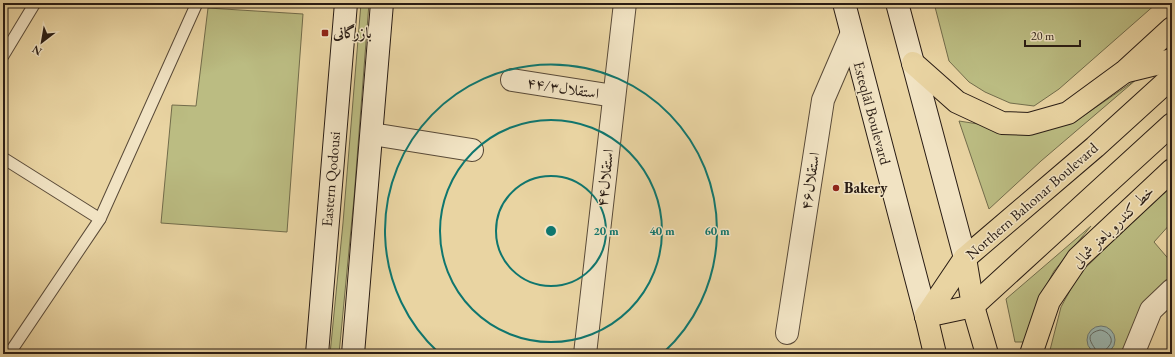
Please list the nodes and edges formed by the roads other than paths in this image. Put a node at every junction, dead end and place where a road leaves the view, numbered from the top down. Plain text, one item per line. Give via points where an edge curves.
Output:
1 (35, 3) edge
2 (197, 3) edge
3 (346, 3) edge
4 (382, 3) edge
5 (626, 3) edge
6 (844, 3) edge
7 (897, 3) edge
8 (1172, 28) edge
9 (851, 35) junction
10 (3, 56) edge
11 (1172, 60) edge
12 (913, 63) junction
13 (1124, 72) junction
14 (1172, 77) edge
15 (512, 80) dead end
16 (614, 96) junction
17 (1172, 124) edge
18 (372, 134) junction
19 (1172, 142) edge
20 (1149, 144) junction
21 (472, 150) dead end
22 (3, 158) edge
23 (1172, 170) edge
24 (100, 219) junction
25 (965, 258) junction
26 (1172, 290) edge
27 (973, 306) junction
28 (926, 316) junction
29 (787, 332) dead end
30 (9, 354) edge
31 (317, 354) edge
32 (354, 354) edge
33 (585, 354) edge
34 (935, 354) edge
35 (987, 354) edge
36 (1031, 354) edge
37 (1133, 354) edge

1 - 10 lane
2 - 24 lane
3 - 31 main road, Eastern Qodousi
4 - 18 main road
5 - 16 main road, استقلال۴۴
6 - 9 main road, Esteqlāl Boulevard
7 - 12 main road
8 - 13 main road
9 - 28 main road, Esteqlāl Boulevard
9 - 29 main road, استقلال۴۶ via 823,100
11 - 13 main road
12 - 13 main road via 957,102 1002,123 1029,124 1068,113
12 - 25 main road
14 - 25 main road, Northern Bahonar Boulevard via 1095,147
15 - 16 main road, استقلال۴۴/۳
16 - 33 main road, استقلال۴۴
17 - 20 main road
18 - 21 main road
18 - 32 main road
19 - 20 main road
20 - 27 main road
22 - 24 lane
23 - 36 main road, خط کندرو باهنر شمالی via 1078,258 1049,301
24 - 30 lane
25 - 27 main road
25 - 28 main road, Northern Bahonar Boulevard
26 - 37 main road via 1151,310
27 - 28 main road
27 - 35 main road
28 - 34 main road

